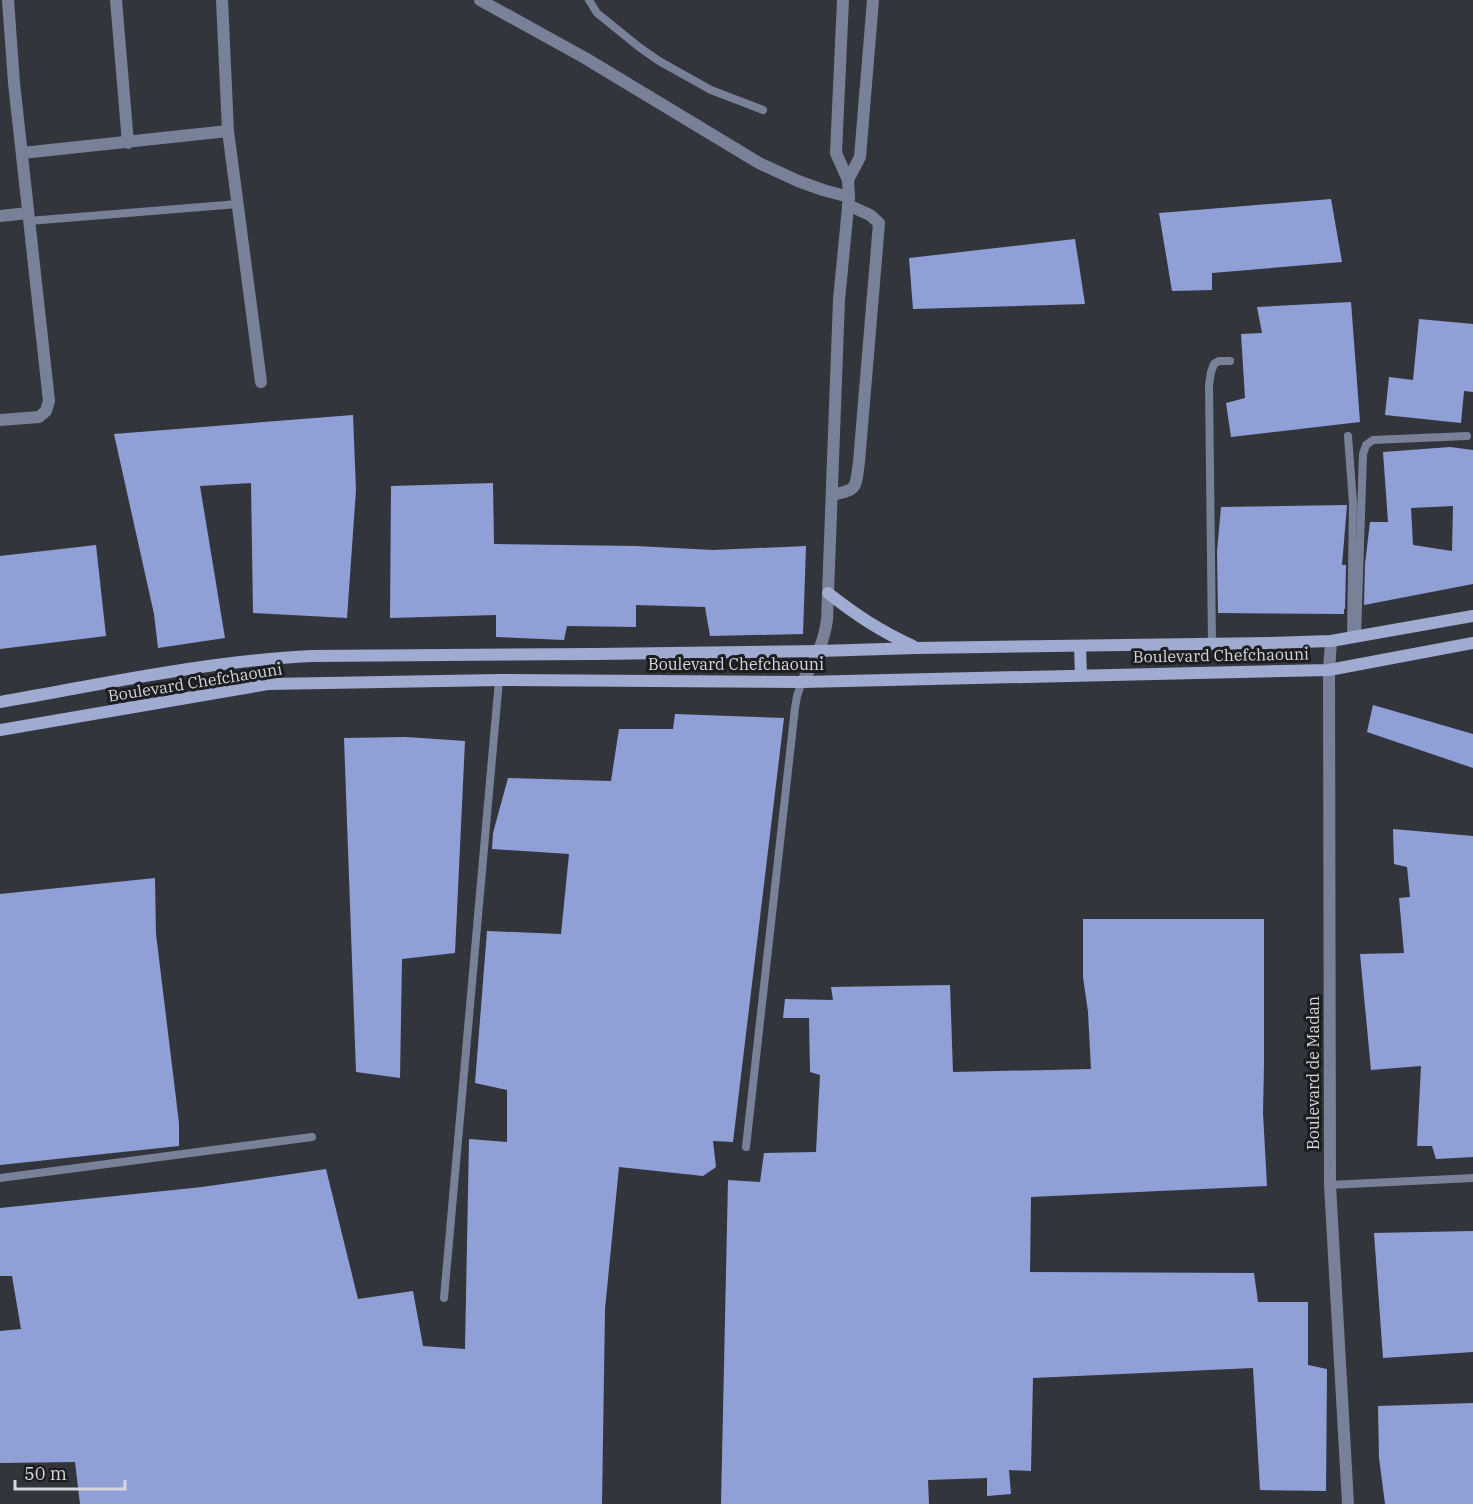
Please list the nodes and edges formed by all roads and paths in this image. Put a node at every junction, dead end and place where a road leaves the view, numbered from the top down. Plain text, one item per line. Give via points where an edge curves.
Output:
1 (8, 0) edge
2 (116, 0) edge
3 (222, 0) edge
4 (480, 0) edge
5 (589, 0) edge
6 (843, 0) edge
7 (873, 0) edge
8 (763, 110) dead end
9 (228, 131) junction
10 (128, 143) junction
11 (22, 153) junction
12 (848, 180) junction
13 (848, 201) junction
14 (238, 204) junction
15 (0, 216) edge
16 (29, 217) junction
17 (1230, 361) dead end
18 (261, 382) dead end
19 (0, 420) edge
20 (1348, 436) dead end
21 (1467, 436) dead end
22 (832, 495) junction
23 (1353, 503) junction
24 (1362, 503) junction
25 (828, 593) junction
26 (1473, 616) edge
27 (1354, 636) junction
28 (1331, 640) junction
29 (1473, 643) edge
30 (1212, 644) junction
31 (1080, 646) junction
32 (917, 648) junction
33 (819, 651) junction
34 (1329, 670) junction
35 (1082, 675) junction
36 (500, 680) junction
37 (802, 681) junction
38 (0, 702) edge
39 (0, 730) edge
40 (312, 1137) dead end
41 (746, 1147) dead end
42 (0, 1178) edge
43 (1473, 1178) edge
44 (1330, 1185) junction
45 (444, 1298) dead end
46 (1348, 1504) edge

1 - 11 street
2 - 10 street
3 - 9 street
4 - 13 street via 585,57 759,163
5 - 8 lane via 597,13 659,61 711,90
6 - 12 street via 836,153
7 - 12 street via 860,157
9 - 10 street
9 - 14 street
10 - 11 street
11 - 16 street
12 - 13 street
13 - 22 street via 839,300
13 - 22 street via 879,223 856,484 850,491
14 - 16 lane
14 - 18 street
15 - 16 street
16 - 19 street via 49,401 39,417
17 - 30 lane via 1214,364 1209,385
20 - 23 lane
21 - 24 lane via 1369,442 1364,449
22 - 25 street
23 - 24 lane
23 - 27 lane
24 - 27 lane
25 - 32 street via 870,624
25 - 33 street via 825,633
26 - 27 street, Boulevard Chefchaouni
27 - 28 street, Boulevard Chefchaouni
28 - 30 street, Boulevard Chefchaouni
28 - 34 street, Boulevard de Madan
29 - 34 street, Boulevard Chefchaouni
30 - 31 street, Boulevard Chefchaouni
31 - 32 street, Boulevard Chefchaouni
31 - 35 street
32 - 33 street, Boulevard Chefchaouni
33 - 37 street
33 - 38 street, Boulevard Chefchaouni via 270,658
34 - 35 street, Boulevard Chefchaouni
34 - 44 street, Boulevard de Madan
35 - 37 street, Boulevard Chefchaouni
36 - 37 street, Boulevard Chefchaouni
36 - 39 street, Boulevard Chefchaouni via 268,684
36 - 45 lane
37 - 41 lane via 795,708
40 - 42 lane
43 - 44 lane
44 - 46 street, Boulevard de Madan

